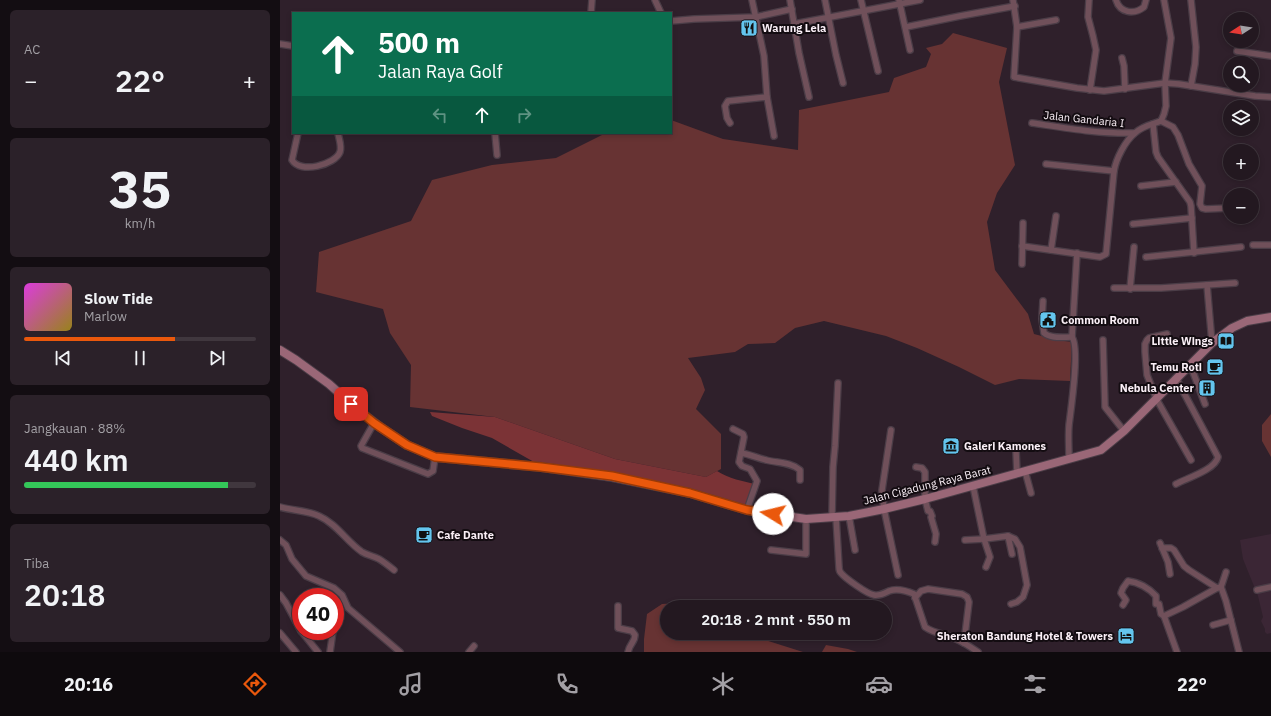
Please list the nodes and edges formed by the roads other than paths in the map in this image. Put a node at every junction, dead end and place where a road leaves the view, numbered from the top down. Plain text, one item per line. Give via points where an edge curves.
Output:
1 (592, 0) edge
2 (655, 0) edge
3 (752, 0) edge
4 (790, 0) edge
5 (825, 0) edge
6 (861, 0) edge
7 (920, 0) edge
8 (1089, 0) edge
9 (1116, 0) edge
10 (1146, 0) edge
11 (1164, 0) edge
12 (1191, 0) edge
13 (899, 2) edge
14 (1014, 3) edge
15 (792, 8) junction
16 (863, 11) junction
17 (591, 12) edge
18 (661, 12) edge
19 (756, 17) junction
20 (828, 18) junction
21 (1056, 20) dead end
22 (672, 21) edge
23 (794, 24) junction
24 (906, 27) junction
25 (1018, 27) junction
26 (280, 44) edge
27 (292, 46) edge
28 (910, 50) dead end
29 (1237, 51) dead end
30 (1271, 56) edge
31 (1122, 58) dead end
32 (878, 71) dead end
33 (843, 83) dead end
34 (1165, 83) junction
35 (1191, 86) junction
36 (1125, 89) junction
37 (1090, 90) junction
38 (767, 97) junction
39 (809, 97) dead end
40 (1271, 97) edge
41 (1161, 121) junction
42 (730, 122) dead end
43 (1032, 123) dead end
44 (1153, 124) junction
45 (1134, 133) junction
46 (298, 134) edge
47 (338, 134) edge
48 (495, 134) edge
49 (774, 136) dead end
50 (497, 156) dead end
51 (1046, 164) dead end
52 (1114, 171) junction
53 (1176, 182) junction
54 (1141, 186) dead end
55 (1223, 209) edge
56 (1056, 216) dead end
57 (1192, 218) junction
58 (1023, 223) dead end
59 (1133, 224) dead end
60 (1253, 245) dead end
61 (1271, 245) edge
62 (1022, 246) junction
63 (1134, 247) dead end
64 (1241, 247) dead end
65 (1051, 250) junction
66 (1194, 253) junction
67 (1077, 254) junction
68 (1146, 257) dead end
69 (1022, 264) dead end
70 (1235, 283) dead end
71 (1207, 285) junction
72 (1114, 288) dead end
73 (1130, 289) junction
74 (1043, 301) dead end
75 (1271, 317) edge
76 (1167, 334) dead end
77 (1072, 337) junction
78 (1102, 340) dead end
79 (1212, 343) junction
80 (280, 350) edge
81 (1190, 364) junction
82 (1176, 378) junction
83 (838, 383) dead end
84 (1156, 398) junction
85 (1205, 404) dead end
86 (377, 425) junction
87 (733, 430) dead end
88 (891, 430) dead end
89 (1124, 431) junction
90 (741, 452) junction
91 (1016, 452) dead end
92 (435, 457) junction
93 (1069, 459) junction
94 (1191, 460) dead end
95 (916, 467) dead end
96 (1021, 472) junction
97 (800, 480) dead end
98 (1176, 484) dead end
99 (972, 486) junction
100 (1031, 493) dead end
101 (925, 499) junction
102 (280, 508) edge
103 (884, 509) junction
104 (747, 510) junction
105 (849, 516) junction
106 (834, 517) junction
107 (806, 518) junction
108 (1008, 536) junction
109 (984, 539) junction
110 (280, 540) edge
111 (965, 540) dead end
112 (935, 542) dead end
113 (771, 550) dead end
114 (855, 550) dead end
115 (1012, 554) dead end
116 (986, 567) dead end
117 (394, 570) dead end
118 (1226, 572) dead end
119 (1170, 574) dead end
120 (898, 575) dead end
121 (1219, 587) junction
122 (1271, 587) edge
123 (1257, 590) dead end
124 (280, 595) edge
125 (915, 598) junction
126 (1011, 604) dead end
127 (1123, 605) dead end
128 (618, 606) dead end
129 (292, 614) edge
130 (1164, 616) junction
131 (1231, 620) junction
132 (1213, 625) dead end
133 (280, 633) edge
134 (308, 640) edge
135 (332, 640) edge
136 (964, 643) junction
137 (474, 646) dead end
138 (975, 651) edge
139 (296, 652) edge
140 (318, 652) edge
141 (330, 652) edge
142 (400, 652) edge
143 (469, 652) edge
144 (628, 652) edge
145 (1177, 652) edge
146 (1239, 652) edge

1 - 17 street
2 - 18 street
3 - 19 street
4 - 15 street
5 - 20 street
6 - 16 street
7 - 13 street
8 - 37 street via 1088,17 1096,50
9 - 10 street via 1123,10 1133,12 1144,7
11 - 34 street via 1171,38
12 - 35 street via 1196,47
13 - 16 street
13 - 24 street
14 - 24 street
14 - 25 street
15 - 19 street
15 - 23 street
16 - 20 street
16 - 32 street
19 - 22 street
19 - 38 street via 764,56
20 - 23 street
20 - 33 street
21 - 25 street
23 - 39 street
24 - 28 street
25 - 37 street via 1014,77
26 - 27 street
29 - 30 street
31 - 36 street
34 - 35 street
34 - 36 street
34 - 41 street via 1166,106
35 - 40 street
36 - 37 street
38 - 42 street via 728,101 725,106
38 - 49 street
41 - 44 street
41 - 55 street via 1173,127 1178,135 1189,164 1202,186 1202,208
43 - 45 street, Jalan Gandaria I via 1069,129
44 - 45 street
44 - 53 street via 1156,152
45 - 52 street via 1118,158
46 - 47 street via 292,160 304,167 320,166 338,155
48 - 50 street
51 - 52 street
52 - 67 street via 1106,254 1100,257
53 - 54 street
53 - 57 street via 1190,202
56 - 65 street
57 - 59 street
57 - 66 street
58 - 62 street
60 - 61 street
62 - 65 street
62 - 69 street
63 - 73 street
64 - 66 street
65 - 67 street
66 - 68 street
67 - 77 street
70 - 71 street
71 - 73 street
71 - 79 street
72 - 73 street
74 - 77 street via 1044,333 1053,337
75 - 79 street, Jalan Cigadung Raya Barat via 1247,321 1232,328
76 - 84 street via 1149,338 1145,344 1147,375
77 - 93 street via 1075,342 1075,353 1068,438
78 - 89 street via 1105,409
79 - 81 street, Jalan Cigadung Raya Barat
80 - 86 street, Jalan Cigadung Raya Barat via 329,384
81 - 82 street, Jalan Cigadung Raya Barat
81 - 85 street
82 - 84 street, Jalan Cigadung Raya Barat
82 - 98 street via 1218,458 1206,470
83 - 106 street via 832,467
84 - 89 street, Jalan Cigadung Raya Barat
84 - 94 street
86 - 92 street, Jalan Cigadung Raya Barat via 407,445
86 - 92 street via 360,446 362,448 428,474 433,471
87 - 90 street via 744,436
88 - 103 street via 882,490
89 - 93 street, Jalan Cigadung Raya Barat via 1101,450
90 - 97 street via 764,460 791,464 800,470
90 - 104 street via 740,464 750,469 757,481
91 - 96 street
92 - 104 street, Jalan Cigadung Raya Barat via 612,476 690,493
93 - 96 street, Jalan Cigadung Raya Barat
95 - 101 street via 922,468 925,472
96 - 99 street, Jalan Cigadung Raya Barat
96 - 100 street
99 - 101 street, Jalan Cigadung Raya Barat
99 - 109 street
101 - 103 street, Jalan Cigadung Raya Barat
101 - 112 street via 932,516
102 - 117 street via 321,516 362,552
103 - 105 street, Jalan Cigadung Raya Barat
103 - 120 street
104 - 107 street, Jalan Cigadung Raya Barat
105 - 106 street, Jalan Cigadung Raya Barat
105 - 114 street
106 - 107 street, Jalan Cigadung Raya Barat
106 - 125 street via 840,572 868,593 879,595 896,590 915,594
107 - 113 street via 806,554
108 - 109 street
108 - 115 street
108 - 126 street via 1015,539 1020,547 1027,584 1023,597
109 - 111 street
109 - 116 street via 990,557
110 - 142 street via 306,576 334,588 342,595 348,608
118 - 121 street
119 - 121 street via 1161,545 1174,550 1189,570
121 - 130 street
121 - 131 street
122 - 123 street
124 - 129 street
125 - 136 street via 925,627
125 - 136 street via 927,589 967,597 969,602
127 - 130 street via 1126,600 1121,593 1123,588 1128,581 1133,582 1149,589 1156,596 1155,602 1159,604
128 - 144 street via 618,628 636,635
130 - 145 street
131 - 132 street
131 - 146 street
133 - 139 street
134 - 140 street
135 - 141 street
136 - 138 street
137 - 143 street

